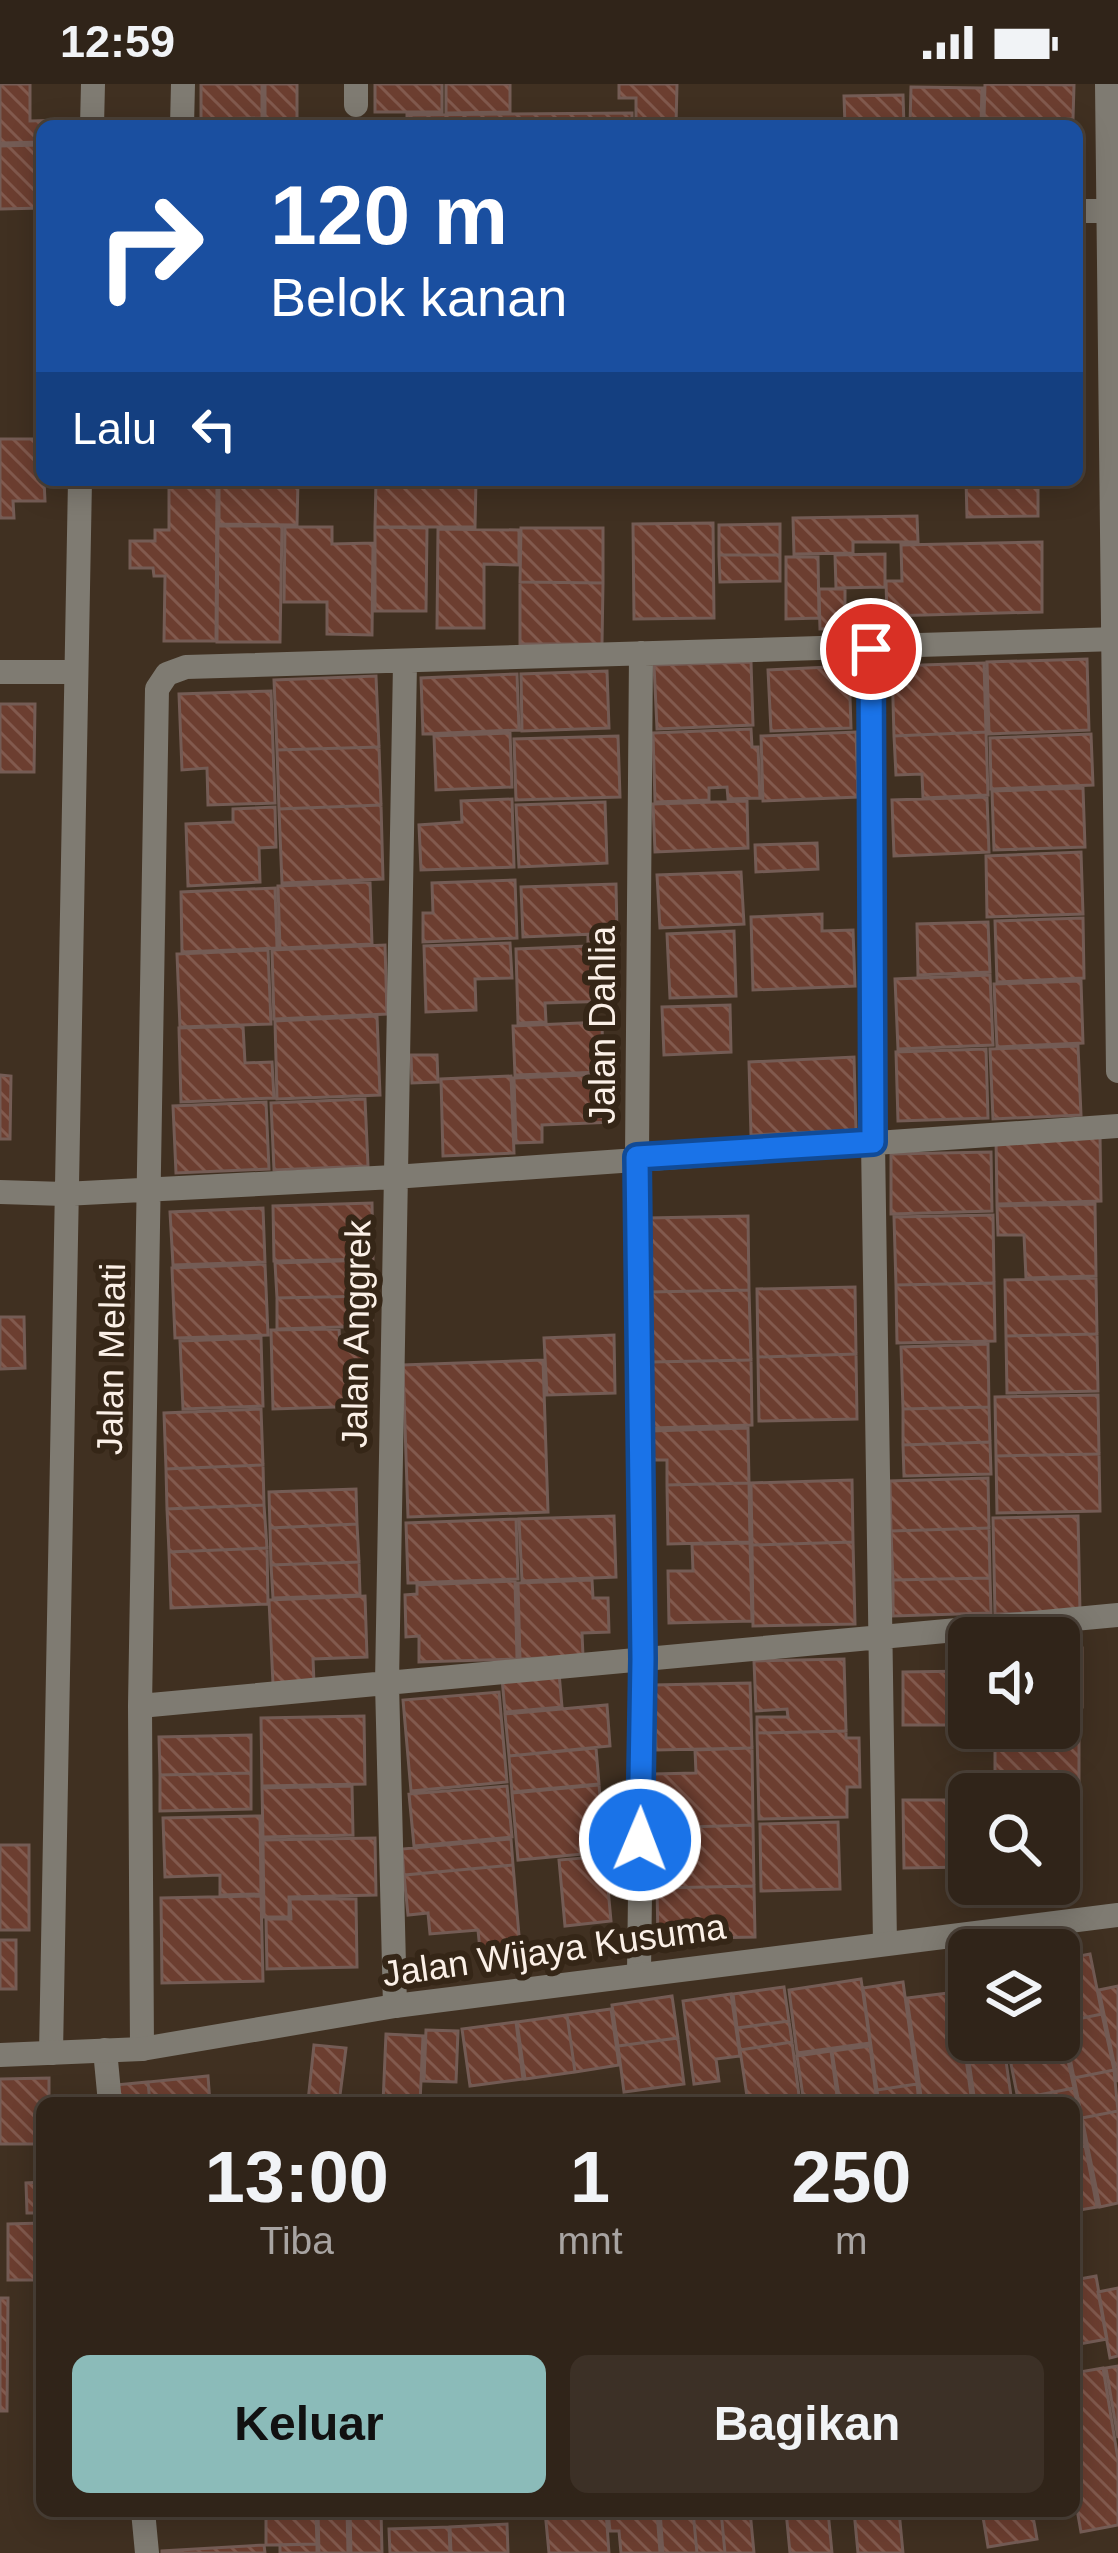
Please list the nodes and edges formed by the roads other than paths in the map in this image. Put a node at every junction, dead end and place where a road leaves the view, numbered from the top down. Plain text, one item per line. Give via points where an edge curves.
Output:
1 (93, 84) edge
2 (183, 84) edge
3 (1107, 84) edge
4 (92, 120) edge
5 (182, 120) edge
6 (1083, 211) edge
7 (1108, 211) junction
8 (80, 486) edge
9 (1114, 640) edge
10 (871, 649) junction
11 (641, 653) junction
12 (405, 663) junction
13 (0, 672) edge
14 (74, 672) junction
15 (1118, 1071) edge
16 (1118, 1126) edge
17 (873, 1142) junction
18 (637, 1157) junction
19 (394, 1177) junction
20 (143, 1190) junction
21 (0, 1192) edge
22 (72, 1193) junction
23 (1118, 1615) edge
24 (879, 1636) junction
25 (643, 1659) junction
26 (387, 1683) junction
27 (140, 1706) junction
28 (1118, 1915) edge
29 (886, 1944) junction
30 (639, 1973) junction
31 (395, 2006) junction
32 (142, 2049) junction
33 (105, 2050) junction
34 (51, 2053) junction
35 (0, 2055) edge
36 (109, 2097) edge
37 (144, 2517) edge
38 (147, 2553) edge

1 - 4 street
2 - 5 street
3 - 7 street
6 - 7 street
7 - 9 street
8 - 14 street
9 - 10 street
9 - 15 street
10 - 11 street
10 - 17 street
11 - 12 street
11 - 18 street, Jalan Dahlia
12 - 19 street, Jalan Anggrek
12 - 20 street, Jalan Melati via 186,667 157,689
13 - 14 street
14 - 22 street
16 - 17 street
17 - 18 street
17 - 24 street
18 - 19 street
18 - 25 street, Jalan Dahlia
19 - 20 street
19 - 26 street, Jalan Anggrek
20 - 22 street
20 - 27 street, Jalan Melati
21 - 22 street
22 - 34 street
23 - 24 street
24 - 25 street
24 - 29 street
25 - 26 street
25 - 30 street, Jalan Dahlia
26 - 27 street
26 - 31 street, Jalan Anggrek
27 - 32 street, Jalan Melati
28 - 29 street, Jalan Wijaya Kusuma
29 - 30 street, Jalan Wijaya Kusuma
30 - 31 street, Jalan Wijaya Kusuma
31 - 32 street, Jalan Wijaya Kusuma
32 - 33 street, Jalan Wijaya Kusuma
33 - 34 street, Jalan Wijaya Kusuma
33 - 36 street
34 - 35 street, Jalan Wijaya Kusuma
37 - 38 street

